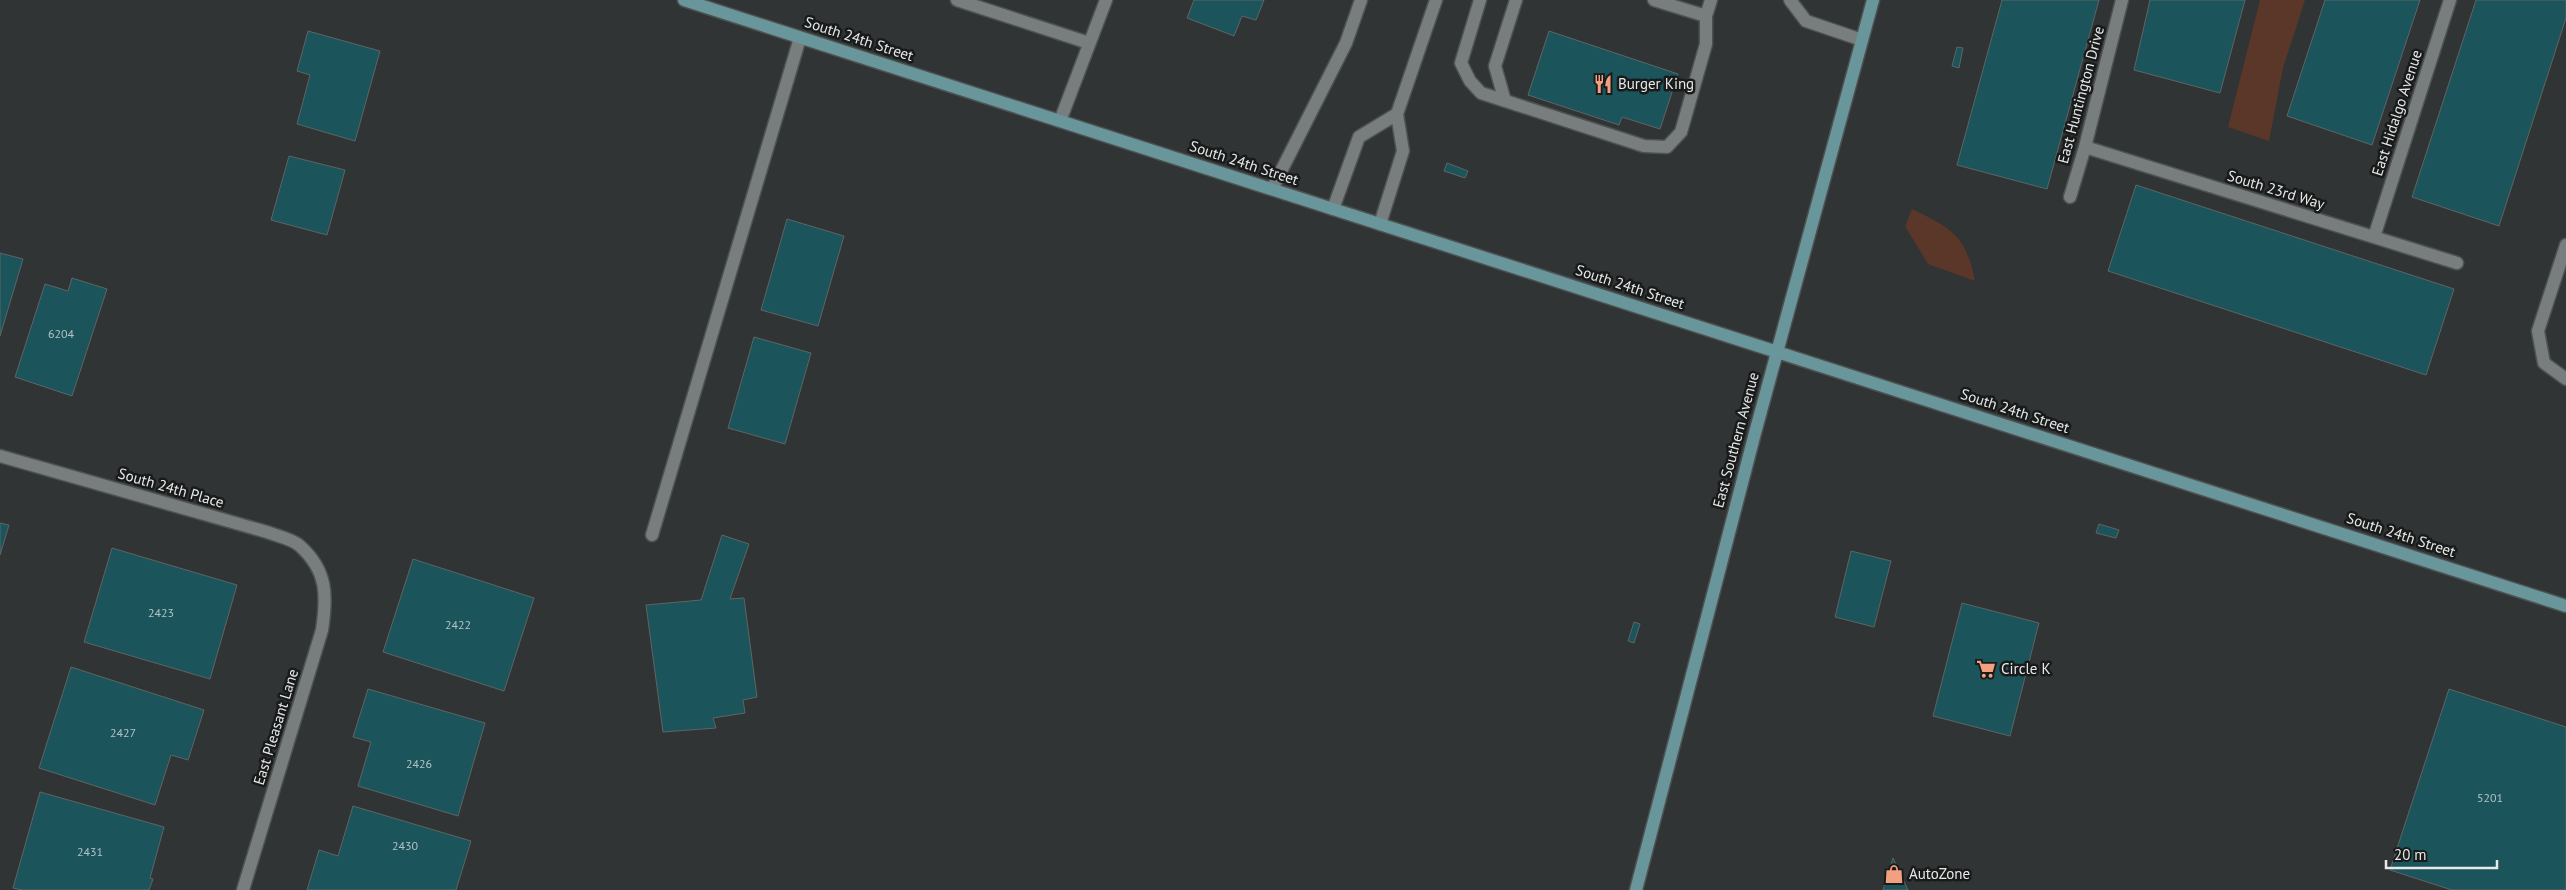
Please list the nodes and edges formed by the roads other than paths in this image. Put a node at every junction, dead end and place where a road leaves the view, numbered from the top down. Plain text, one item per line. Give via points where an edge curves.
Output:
1 (684, 0) edge
2 (957, 0) edge
3 (1106, 0) edge
4 (1361, 0) edge
5 (1436, 0) edge
6 (1480, 0) edge
7 (1516, 0) edge
8 (1654, 0) edge
9 (1711, 0) edge
10 (1790, 0) edge
11 (1873, 0) edge
12 (2122, 0) edge
13 (2450, 0) edge
14 (1706, 16) junction
15 (800, 38) junction
16 (1862, 40) junction
17 (1089, 43) junction
18 (1504, 101) junction
19 (1397, 114) junction
20 (1060, 121) junction
21 (2085, 147) junction
22 (1272, 189) junction
23 (2070, 197) dead end
24 (1333, 209) junction
25 (1380, 224) junction
26 (2374, 237) junction
27 (2566, 244) edge
28 (2456, 263) dead end
29 (1777, 352) junction
30 (2566, 379) edge
31 (0, 456) edge
32 (652, 535) dead end
33 (320, 572) joint
34 (2566, 606) edge
35 (243, 890) edge
36 (1636, 890) edge

1 - 15 main road, South 24th Street
2 - 17 street
3 - 17 street
4 - 22 street via 1346,43
5 - 19 street
6 - 18 street via 1461,63 1481,93
7 - 18 street via 1495,66
8 - 14 street
9 - 14 street
10 - 16 street via 1806,21
11 - 16 main road, East Southern Avenue
12 - 21 street, East Huntington Drive
13 - 26 street, East Hidalgo Avenue
14 - 18 street via 1706,44 1681,132 1667,147 1644,146
15 - 20 main road, South 24th Street
15 - 32 street
16 - 29 main road, East Southern Avenue
17 - 20 street
19 - 24 street via 1359,136
19 - 25 street via 1403,151
20 - 22 main road, South 24th Street
21 - 23 street, East Huntington Drive
21 - 26 street, South 23rd Way
22 - 24 main road, South 24th Street
24 - 25 main road, South 24th Street
25 - 29 main road, South 24th Street
26 - 28 street, South 23rd Way
27 - 30 street via 2538,331 2544,363
29 - 34 main road, South 24th Street
29 - 36 main road, East Southern Avenue
31 - 33 street, South 24th Place via 268,532 300,545
33 - 35 street, East Pleasant Lane via 326,598 322,630

